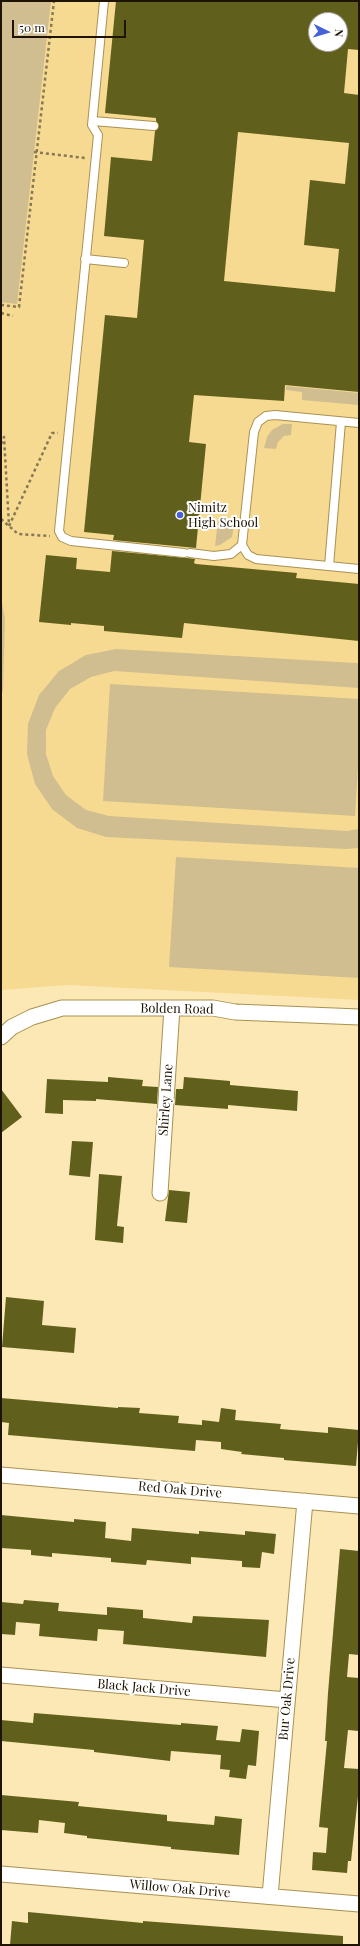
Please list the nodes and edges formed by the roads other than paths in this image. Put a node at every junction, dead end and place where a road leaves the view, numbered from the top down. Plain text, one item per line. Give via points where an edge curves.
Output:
1 (104, 1) edge
2 (93, 121) junction
3 (154, 126) dead end
4 (85, 259) junction
5 (124, 263) dead end
6 (342, 422) junction
7 (359, 423) edge
8 (242, 545) junction
9 (329, 566) junction
10 (359, 568) edge
11 (172, 1008) junction
12 (359, 1018) edge
13 (1, 1036) edge
14 (160, 1193) dead end
15 (1, 1475) edge
16 (305, 1501) junction
17 (359, 1506) edge
18 (1, 1675) edge
19 (287, 1700) junction
20 (1, 1874) edge
21 (270, 1896) junction
22 (359, 1904) edge

1 - 2 lane
2 - 3 lane
2 - 4 lane via 92,125 98,135
4 - 5 lane
4 - 8 lane via 59,531 62,537 71,541 214,556 231,554
6 - 7 lane
6 - 8 lane via 275,415 266,416 258,422 254,432
6 - 9 lane
8 - 9 lane via 248,554 256,559
9 - 10 lane
11 - 12 street, Bolden Road via 214,1008 235,1012
11 - 13 street, Bolden Road via 62,1008 32,1017
11 - 14 street, Shirley Lane
15 - 16 street, Red Oak Drive
16 - 17 street, Red Oak Drive
16 - 19 street, Bur Oak Drive
18 - 19 street, Black Jack Drive
19 - 21 street, Bur Oak Drive
20 - 21 street, Willow Oak Drive
21 - 22 street, Willow Oak Drive

